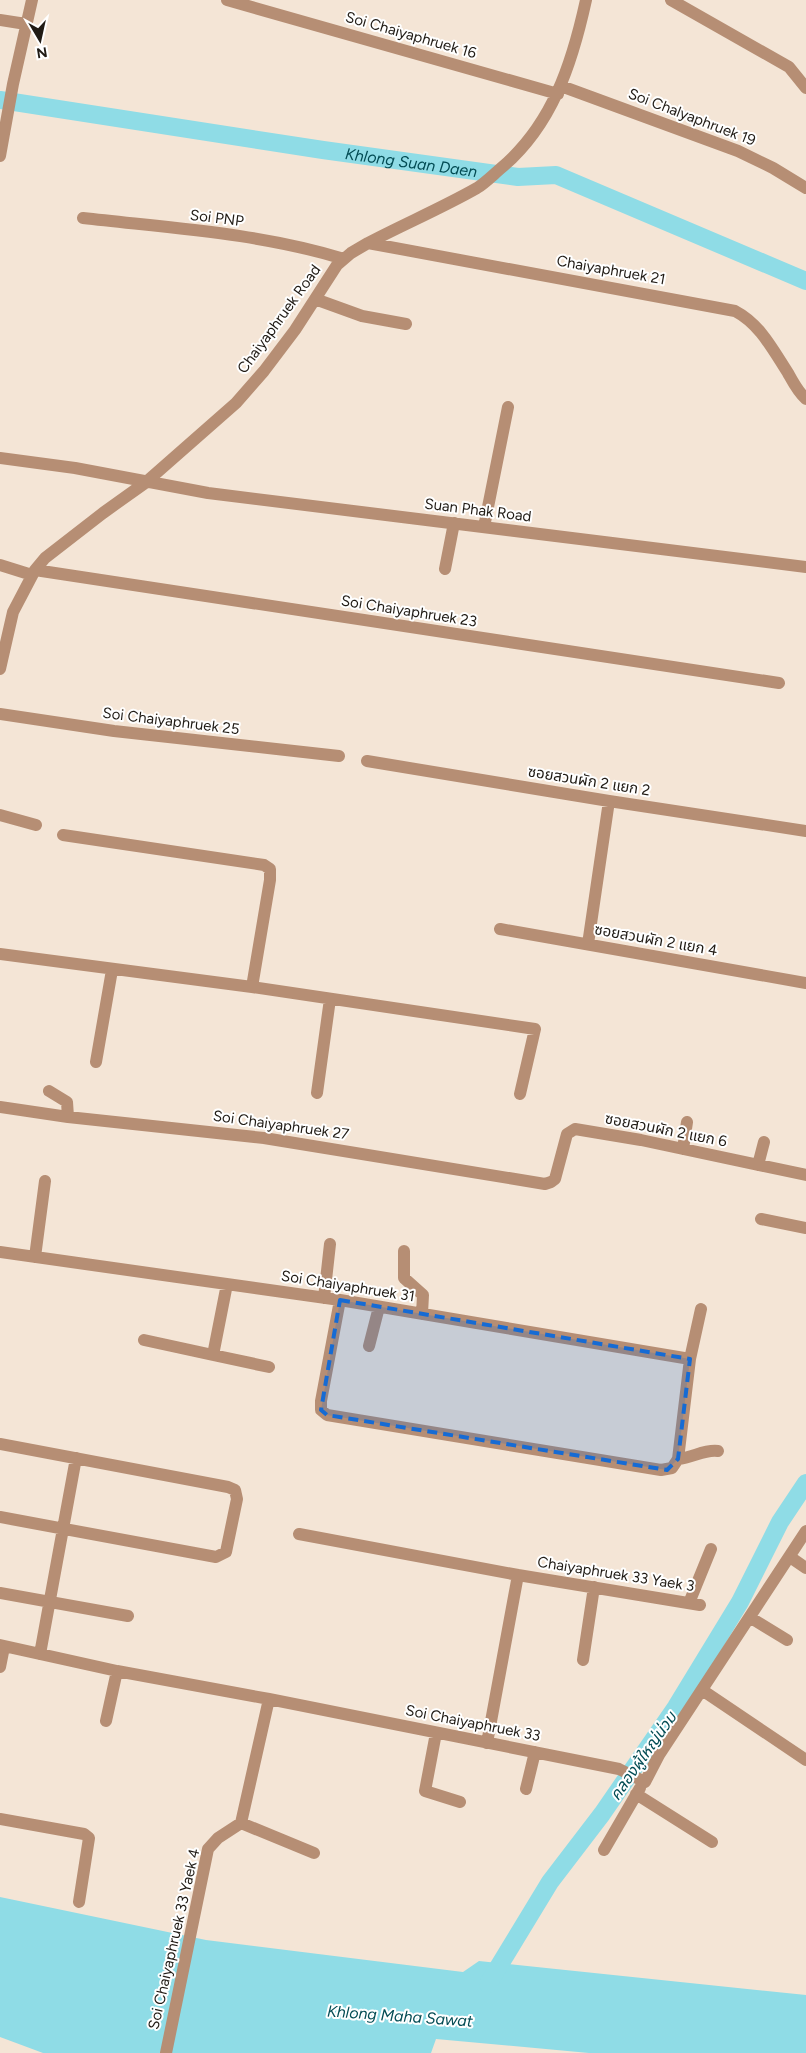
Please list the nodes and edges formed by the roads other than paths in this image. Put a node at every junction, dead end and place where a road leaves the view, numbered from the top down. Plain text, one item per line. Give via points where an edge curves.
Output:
1 (32, 0) edge
2 (227, 0) edge
3 (586, 0) edge
4 (671, 0) edge
5 (0, 20) edge
6 (26, 24) junction
7 (806, 88) edge
8 (559, 90) junction
9 (0, 156) edge
10 (806, 188) edge
11 (83, 218) dead end
12 (368, 242) junction
13 (344, 258) junction
14 (315, 299) junction
15 (406, 324) dead end
16 (806, 399) edge
17 (508, 406) dead end
18 (0, 458) edge
19 (146, 482) junction
20 (454, 523) junction
21 (484, 527) junction
22 (0, 565) edge
23 (806, 567) edge
24 (445, 569) dead end
25 (33, 572) junction
26 (0, 669) edge
27 (778, 684) dead end
28 (0, 714) edge
29 (339, 756) dead end
30 (367, 761) dead end
31 (608, 801) junction
32 (0, 815) edge
33 (36, 825) dead end
34 (806, 831) edge
35 (63, 835) dead end
36 (500, 929) dead end
37 (588, 944) junction
38 (0, 954) edge
39 (112, 970) junction
40 (806, 983) edge
41 (252, 987) junction
42 (330, 998) junction
43 (96, 1062) dead end
44 (49, 1091) dead end
45 (317, 1093) dead end
46 (520, 1094) dead end
47 (0, 1107) edge
48 (68, 1117) junction
49 (687, 1122) dead end
50 (764, 1142) dead end
51 (683, 1149) junction
52 (758, 1165) junction
53 (806, 1175) edge
54 (555, 1179) joint
55 (45, 1181) dead end
56 (762, 1219) dead end
57 (806, 1228) edge
58 (330, 1244) dead end
59 (404, 1251) dead end
60 (0, 1252) edge
61 (35, 1257) junction
62 (227, 1284) junction
63 (324, 1298) junction
64 (340, 1300) junction
65 (379, 1307) junction
66 (701, 1309) dead end
67 (422, 1314) junction
68 (144, 1340) dead end
69 (369, 1346) dead end
70 (214, 1355) junction
71 (690, 1359) junction
72 (269, 1367) dead end
73 (0, 1444) edge
74 (718, 1451) dead end
75 (76, 1458) junction
76 (678, 1459) junction
77 (0, 1517) edge
78 (62, 1530) junction
79 (806, 1531) edge
80 (299, 1534) dead end
81 (711, 1549) dead end
82 (790, 1557) junction
83 (806, 1568) edge
84 (518, 1575) junction
85 (594, 1587) junction
86 (0, 1593) edge
87 (51, 1602) junction
88 (128, 1616) dead end
89 (751, 1618) junction
90 (787, 1640) dead end
91 (2, 1646) edge
92 (40, 1654) junction
93 (583, 1660) dead end
94 (0, 1667) edge
95 (117, 1670) junction
96 (702, 1690) junction
97 (269, 1699) junction
98 (106, 1721) dead end
99 (436, 1733) junction
100 (487, 1743) junction
101 (535, 1752) junction
102 (806, 1760) edge
103 (639, 1778) junction
104 (526, 1789) dead end
105 (636, 1794) junction
106 (460, 1802) dead end
107 (0, 1819) edge
108 (241, 1823) junction
109 (712, 1842) dead end
110 (604, 1850) dead end
111 (314, 1854) dead end
112 (79, 1902) dead end
113 (166, 2053) edge

1 - 6 street
2 - 8 street, Soi Chaiyaphruek 16
3 - 8 street, Chaiyaphruek Road via 580,30
4 - 7 street via 789,67
5 - 6 street
6 - 9 street
8 - 10 street, Soi Chalyaphruek 19 via 738,151
8 - 12 street, Chaiyaphruek Road via 542,122 516,156 479,187
11 - 13 street, Soi PNP via 234,236 308,248
12 - 13 street, Chaiyaphruek Road
12 - 16 street, Chaiyaphruek 21 via 735,311 744,315 767,339
13 - 14 street, Chaiyaphruek Road
14 - 15 street via 362,316
14 - 19 street, Chaiyaphruek Road via 264,371 236,403
17 - 21 street
18 - 19 street, Suan Phak Road
19 - 20 street, Suan Phak Road via 208,494
19 - 25 street, Chaiyaphruek Road via 103,512
20 - 21 street, Suan Phak Road
20 - 24 street
21 - 23 street, Suan Phak Road
22 - 25 street, Soi Chaiyaphruek 23
25 - 26 street, Chaiyaphruek Road via 12,612
25 - 27 street, Soi Chaiyaphruek 23
28 - 29 street, Soi Chaiyaphruek 25 via 114,731
30 - 31 street, ซอยสวนผัก 2 แยก 2
31 - 34 street, ซอยสวนผัก 2 แยก 2
31 - 37 street
32 - 33 street
35 - 41 street via 264,865 270,869
36 - 37 street, ซอยสวนผัก 2 แยก 4
37 - 40 street, ซอยสวนผัก 2 แยก 4
38 - 39 street
39 - 41 street
39 - 43 street
41 - 42 street
42 - 45 street
42 - 46 street via 535,1029
44 - 48 street via 68,1102
47 - 48 street, Soi Chaiyaphruek 27
48 - 54 street, Soi Chaiyaphruek 27 via 264,1138 545,1184
49 - 51 street
50 - 52 street
51 - 52 street, ซอยสวนผัก 2 แยก 6
51 - 54 street, ซอยสวนผัก 2 แยก 6 via 570,1130
52 - 53 street, ซอยสวนผัก 2 แยก 6
55 - 61 street
56 - 57 street
58 - 63 street
59 - 67 street via 404,1278 423,1295
60 - 61 street, Soi Chaiyaphruek 31
61 - 62 street, Soi Chaiyaphruek 31
62 - 63 street, Soi Chaiyaphruek 31
62 - 70 street
63 - 64 street, Soi Chaiyaphruek 31
64 - 65 street, Soi Chaiyaphruek 31
64 - 76 street via 321,1401 321,1410 327,1415 660,1470 672,1468
65 - 67 street, Soi Chaiyaphruek 31
65 - 69 street
66 - 71 street
67 - 71 street, Soi Chaiyaphruek 31
68 - 70 street
70 - 72 street
71 - 76 street
73 - 75 street
74 - 76 street via 707,1450 695,1457
75 - 78 street
75 - 78 street via 228,1487 236,1490 237,1499 226,1552 216,1557
77 - 78 street
78 - 87 street
79 - 82 street
80 - 84 street
81 - 85 street, Chaiyaphruek 33 Yaek 3 via 694,1604
82 - 83 street
82 - 89 street
84 - 85 street, Chaiyaphruek 33 Yaek 3
84 - 100 street, Chaiyaphruek 33 Yaek 3
85 - 93 street
86 - 87 street
87 - 88 street
87 - 92 street
89 - 90 street
89 - 96 street
91 - 92 street, Soi Chaiyaphruek 33
91 - 94 street
92 - 95 street, Soi Chaiyaphruek 33
95 - 97 street, Soi Chaiyaphruek 33
95 - 98 street
96 - 102 street
96 - 103 street via 659,1756
97 - 99 street, Soi Chaiyaphruek 33
97 - 108 street
99 - 100 street, Soi Chaiyaphruek 33
99 - 106 street via 425,1791
100 - 101 street, Soi Chaiyaphruek 33
101 - 103 street, Soi Chaiyaphruek 33 via 619,1769
101 - 104 street
103 - 105 street
105 - 109 street
105 - 110 street
107 - 112 street via 84,1834 89,1838
108 - 111 street
108 - 113 street, Soi Chaiyaphruek 33 Yaek 4 via 208,1849

